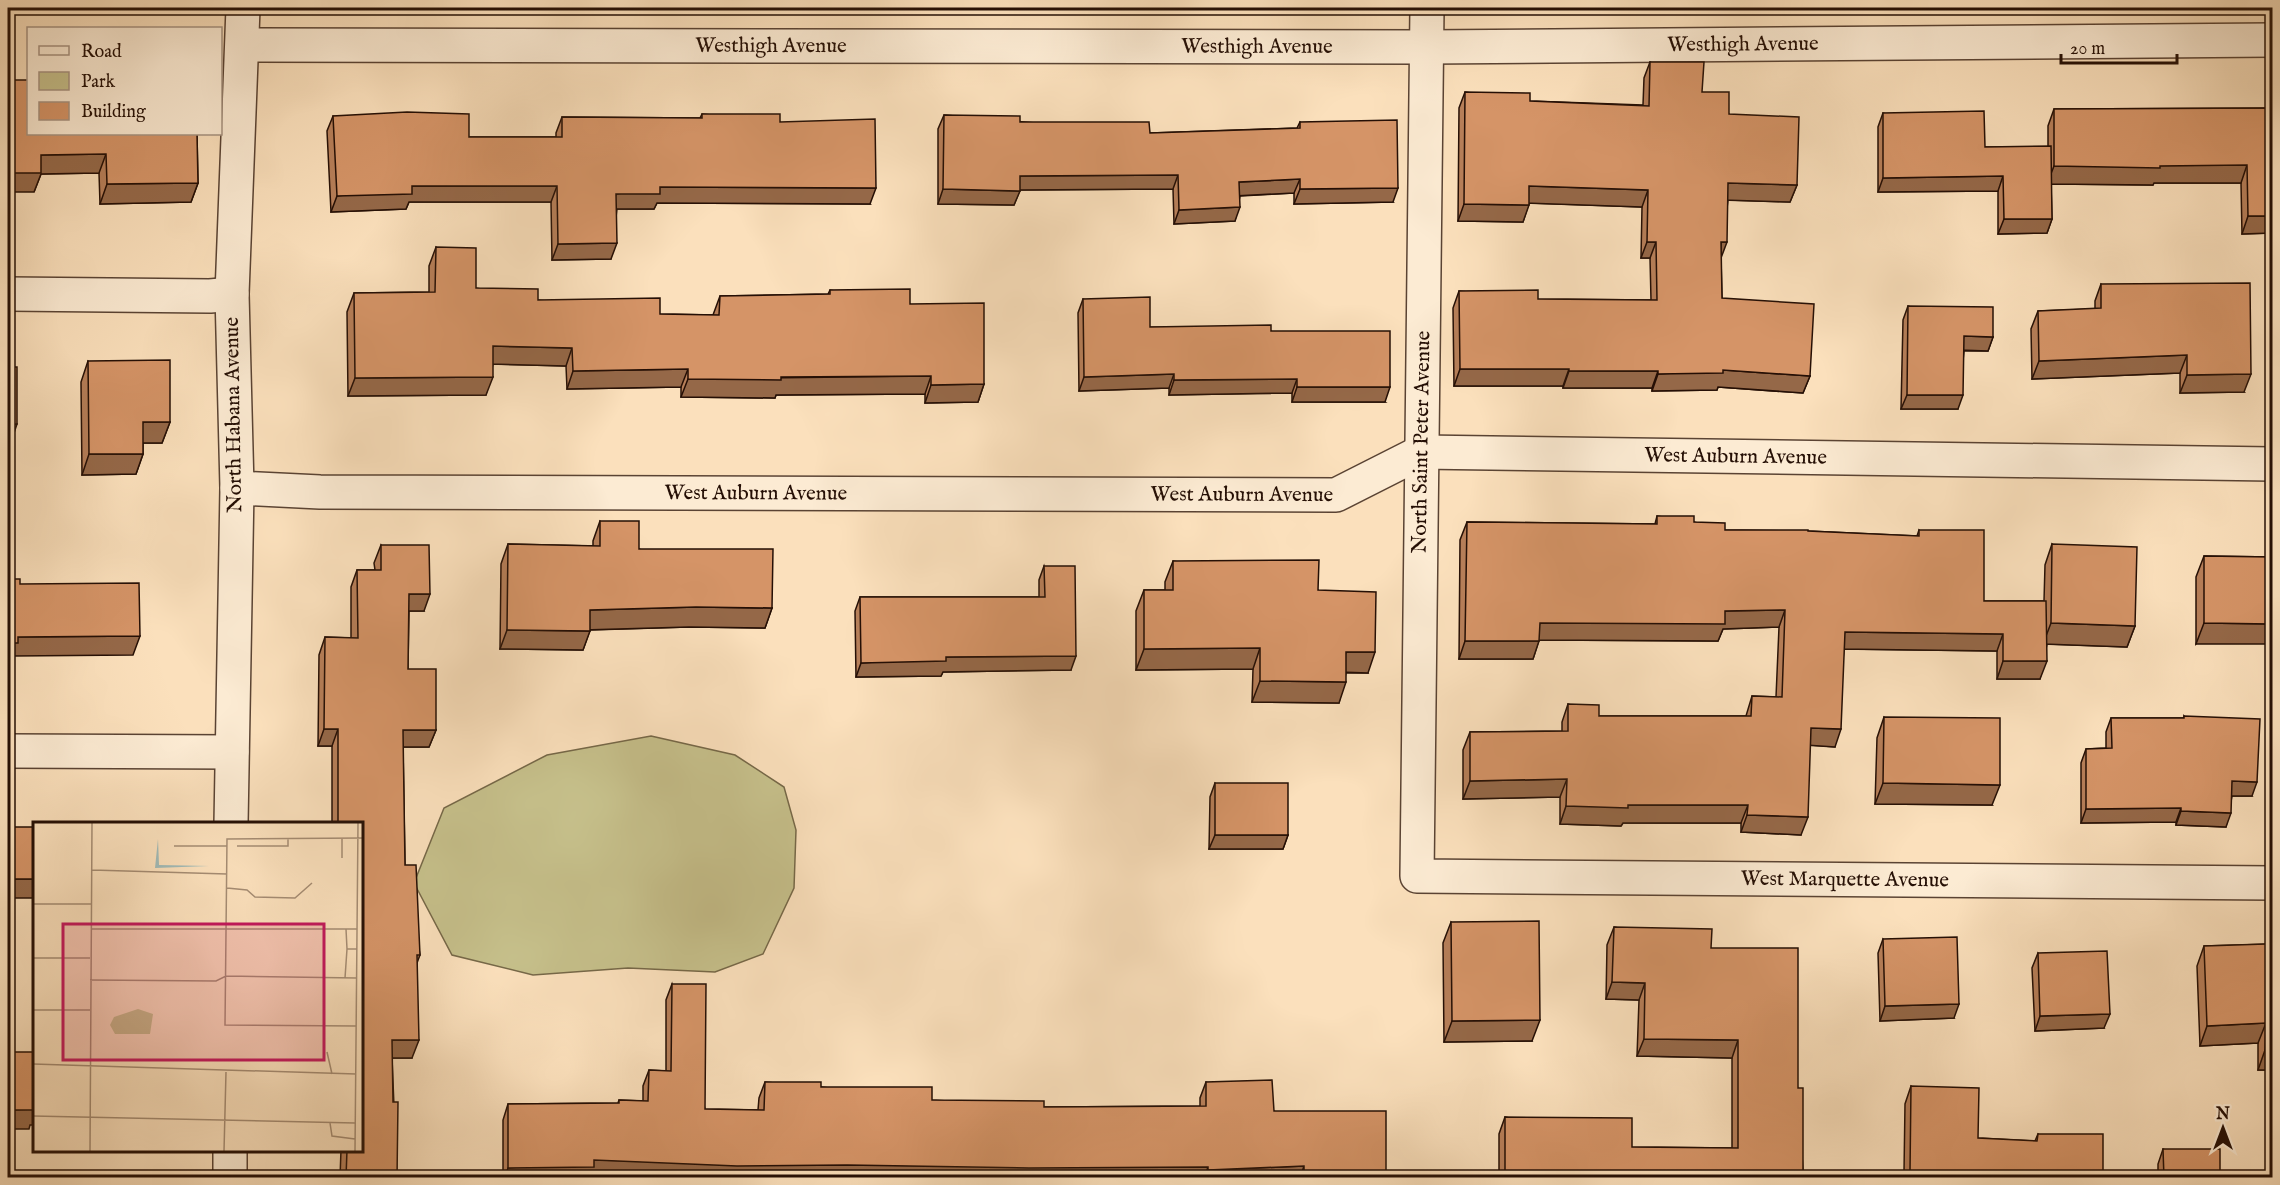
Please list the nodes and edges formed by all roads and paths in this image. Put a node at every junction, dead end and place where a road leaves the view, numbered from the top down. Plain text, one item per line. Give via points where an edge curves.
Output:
1 (243, 8) edge
2 (1427, 8) edge
3 (2272, 40) edge
4 (243, 45) junction
5 (1427, 47) junction
6 (8, 294) edge
7 (232, 294) junction
8 (1421, 452) junction
9 (2272, 464) edge
10 (237, 488) junction
11 (8, 752) edge
12 (232, 752) junction
13 (231, 822) edge
14 (1417, 876) joint
15 (2272, 883) edge
16 (230, 1152) edge
17 (230, 1178) edge

1 - 4 street, North Habana Avenue
2 - 5 street, North Saint Peter Avenue
3 - 5 street, Westhigh Avenue
4 - 5 street, Westhigh Avenue
4 - 7 street, North Habana Avenue
5 - 8 street, North Saint Peter Avenue
6 - 7 street
7 - 10 street, North Habana Avenue
8 - 9 street, West Auburn Avenue
8 - 10 street, West Auburn Avenue via 1336,495 320,492
8 - 14 street, North Saint Peter Avenue
10 - 12 street, North Habana Avenue
11 - 12 street
12 - 13 street, North Habana Avenue
14 - 15 street, West Marquette Avenue
16 - 17 street

